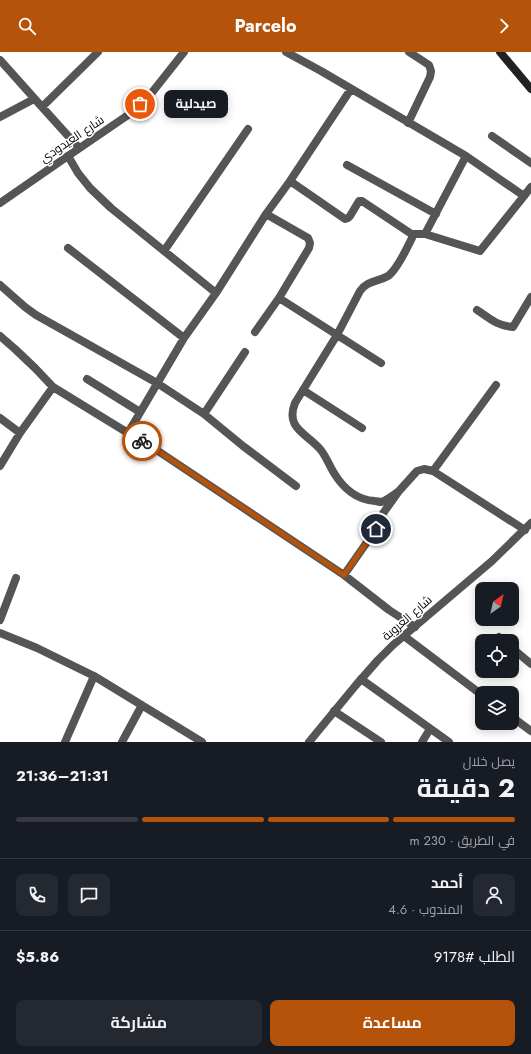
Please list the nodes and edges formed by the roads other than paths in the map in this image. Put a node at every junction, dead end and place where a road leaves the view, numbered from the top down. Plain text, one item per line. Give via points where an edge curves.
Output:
1 (98, 52) edge
2 (184, 52) edge
3 (286, 52) edge
4 (409, 52) edge
5 (500, 52) edge
6 (0, 60) edge
7 (351, 89) junction
8 (531, 89) edge
9 (34, 99) junction
10 (42, 107) junction
11 (0, 117) edge
12 (408, 123) junction
13 (248, 129) dead end
14 (492, 136) dead end
15 (79, 148) junction
16 (68, 156) junction
17 (466, 156) junction
18 (531, 163) edge
19 (347, 165) dead end
20 (290, 181) junction
21 (531, 187) edge
22 (524, 196) junction
23 (0, 203) edge
24 (266, 214) junction
25 (436, 214) junction
26 (412, 234) junction
27 (425, 234) junction
28 (68, 248) dead end
29 (164, 251) junction
30 (0, 285) edge
31 (216, 293) junction
32 (531, 297) edge
33 (280, 298) junction
34 (477, 310) dead end
35 (255, 332) dead end
36 (337, 335) junction
37 (0, 336) edge
38 (184, 338) junction
39 (245, 352) dead end
40 (381, 363) dead end
41 (88, 379) dead end
42 (157, 383) junction
43 (496, 385) dead end
44 (53, 387) junction
45 (303, 390) junction
46 (140, 412) junction
47 (204, 414) junction
48 (0, 418) edge
49 (362, 428) dead end
50 (20, 433) junction
51 (128, 434) junction
52 (0, 466) edge
53 (433, 471) junction
54 (296, 486) dead end
55 (399, 491) junction
56 (531, 523) edge
57 (525, 530) junction
58 (344, 575) junction
59 (16, 578) dead end
60 (0, 620) edge
61 (415, 627) junction
62 (0, 633) edge
63 (404, 636) junction
64 (519, 654) edge
65 (531, 664) edge
66 (94, 676) junction
67 (361, 679) junction
68 (475, 690) edge
69 (142, 705) junction
70 (334, 711) junction
71 (519, 722) edge
72 (430, 729) junction
73 (531, 731) edge
74 (65, 742) edge
75 (122, 742) edge
76 (202, 742) edge
77 (310, 742) edge
78 (381, 742) edge
79 (422, 742) edge
80 (449, 742) edge

1 - 10 street
2 - 15 street, شارع العيدودي via 150,95 131,113
3 - 7 street
4 - 12 street via 428,65 431,71
5 - 8 main road
6 - 9 street
7 - 12 street
7 - 20 street
9 - 10 street
9 - 11 street
10 - 15 street
12 - 17 street
13 - 29 street
14 - 18 street
15 - 16 street, شارع العيدودي
16 - 23 street, شارع العيدودي
16 - 29 street via 90,188
17 - 22 street
17 - 25 street
19 - 25 street
20 - 24 street
20 - 26 street via 344,219 348,218 359,201 362,201
21 - 22 street
22 - 27 street via 480,250
24 - 31 street
24 - 33 street via 308,238 310,243
25 - 27 street
26 - 27 street
26 - 36 street via 394,270 388,276 370,282 360,291
28 - 38 street
29 - 31 street
30 - 42 street via 36,315
31 - 38 street
32 - 34 street via 513,327 499,325
33 - 35 street
33 - 36 street
36 - 40 street
36 - 45 street
37 - 44 street
38 - 42 street
39 - 47 street
41 - 46 street
42 - 46 street
42 - 47 street
43 - 53 street
44 - 50 street
44 - 51 street
45 - 49 street
45 - 55 street via 293,409 292,418 295,426 321,449 343,486 368,501 381,502
46 - 51 street
47 - 54 street
48 - 50 street
50 - 52 street
51 - 58 street via 155,449
53 - 55 street via 417,471
53 - 57 street
55 - 58 street
56 - 57 street, شارع العروبة
57 - 61 street, شارع العروبة
58 - 61 street
59 - 60 street
61 - 63 street, شارع العروبة
62 - 66 street
63 - 67 street, شارع العروبة
63 - 68 street
64 - 65 street
66 - 69 street
66 - 74 street
67 - 70 street, شارع العروبة
67 - 72 street
69 - 75 street
69 - 76 street
70 - 77 street, شارع العروبة
70 - 78 street
71 - 73 street
72 - 79 street
72 - 80 street

